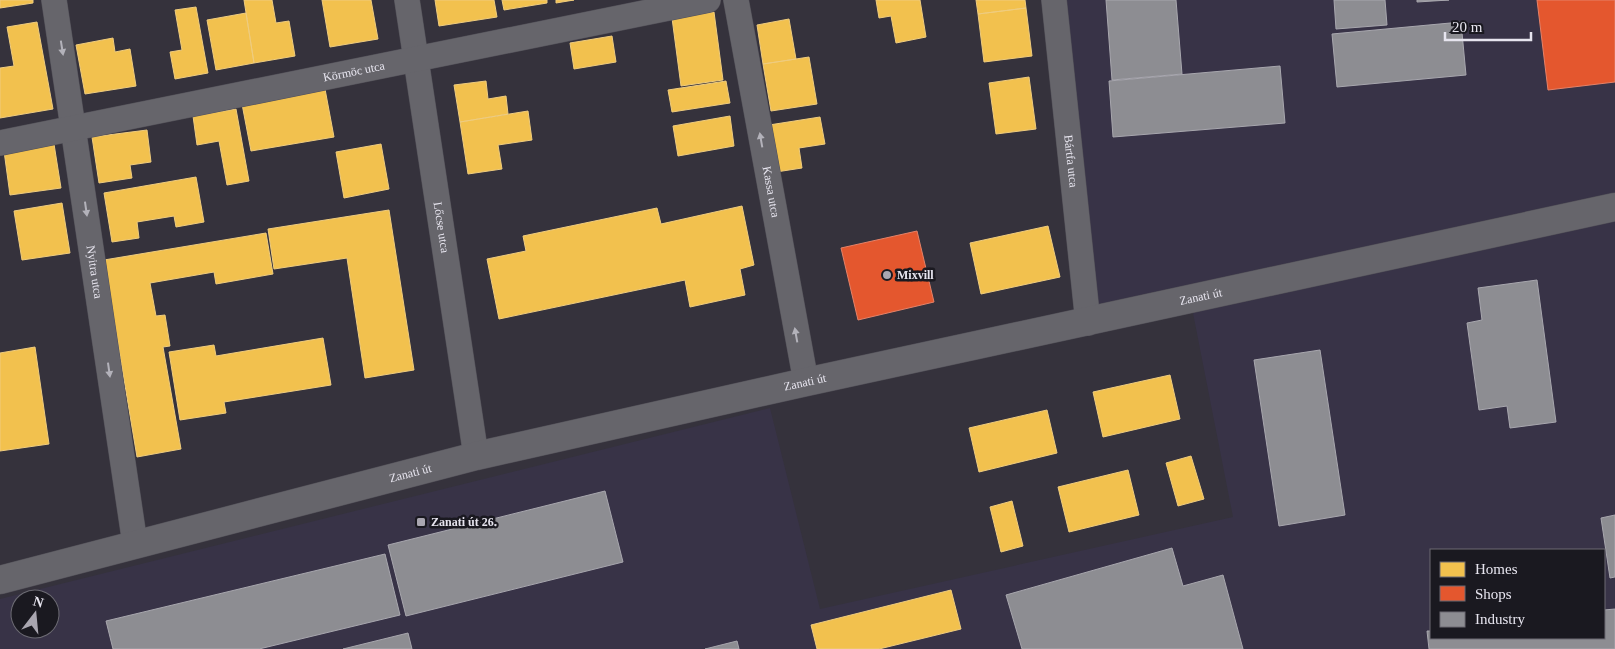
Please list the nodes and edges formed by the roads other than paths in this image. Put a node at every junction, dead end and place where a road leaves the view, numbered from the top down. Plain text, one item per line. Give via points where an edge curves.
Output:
1 (54, 0) edge
2 (407, 0) edge
3 (708, 0) edge
4 (736, 0) edge
5 (1054, 0) edge
6 (416, 59) junction
7 (74, 128) junction
8 (0, 143) edge
9 (1615, 207) edge
10 (1088, 323) junction
11 (806, 382) junction
12 (476, 456) junction
13 (135, 544) junction
14 (0, 580) edge

1 -> 7 street, Nyitra utca
2 - 6 street, Lőcse utca
3 - 6 street, Körmöc utca
11 -> 4 street, Kassa utca
5 - 10 street, Bártfa utca
6 - 7 street, Körmöc utca
6 - 12 street, Lőcse utca
7 - 8 street, Körmöc utca
7 -> 13 street, Nyitra utca
9 - 10 street, Zanati út
10 - 11 street, Zanati út
11 - 12 street, Zanati út
12 - 13 street, Zanati út
13 - 14 street, Zanati út

